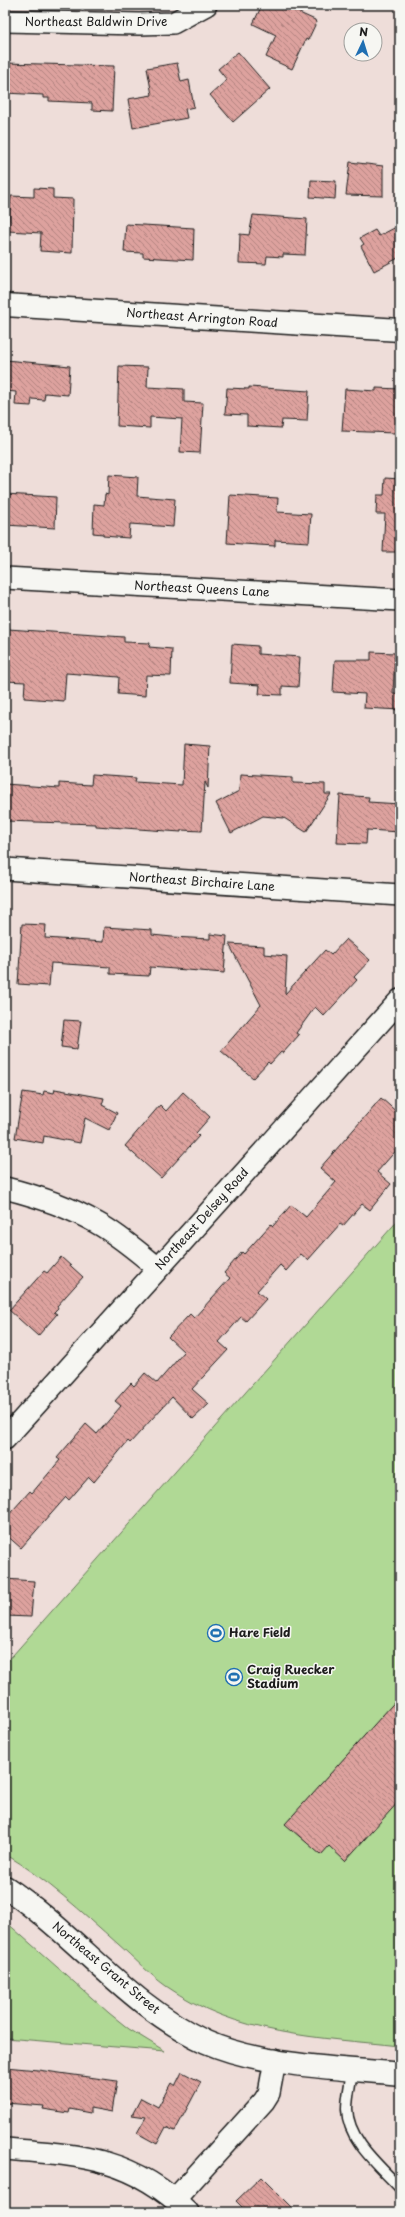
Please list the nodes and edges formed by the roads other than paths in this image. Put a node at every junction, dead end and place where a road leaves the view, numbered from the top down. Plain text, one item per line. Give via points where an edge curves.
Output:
1 (206, 5) edge
2 (5, 21) edge
3 (5, 305) edge
4 (400, 330) edge
5 (5, 578) edge
6 (400, 600) edge
7 (5, 869) edge
8 (400, 895) edge
9 (400, 1000) edge
10 (5, 1188) edge
11 (158, 1268) junction
12 (5, 1439) edge
13 (5, 1887) edge
14 (275, 2060) junction
15 (352, 2069) junction
16 (400, 2074) edge
17 (5, 2149) edge
18 (400, 2188) edge
19 (182, 2206) edge

1 - 2 street, Northeast Baldwin Drive via 173,23
3 - 4 street, Northeast Arrington Road
5 - 6 street, Northeast Queens Lane
7 - 8 street, Northeast Birchaire Lane
9 - 11 street, Northeast Delsey Road
10 - 11 street via 37,1197 96,1222
11 - 12 street, Northeast Delsey Road
13 - 14 street, Northeast Grant Street via 37,1909 136,1996 172,2022 206,2042 239,2053
14 - 15 street, Northeast Grant Street
14 - 19 street via 269,2093 264,2101
15 - 16 street, Northeast Grant Street
15 - 18 lane via 347,2110 350,2126 362,2147
17 - 19 street via 85,2156 108,2163 137,2173 157,2185

